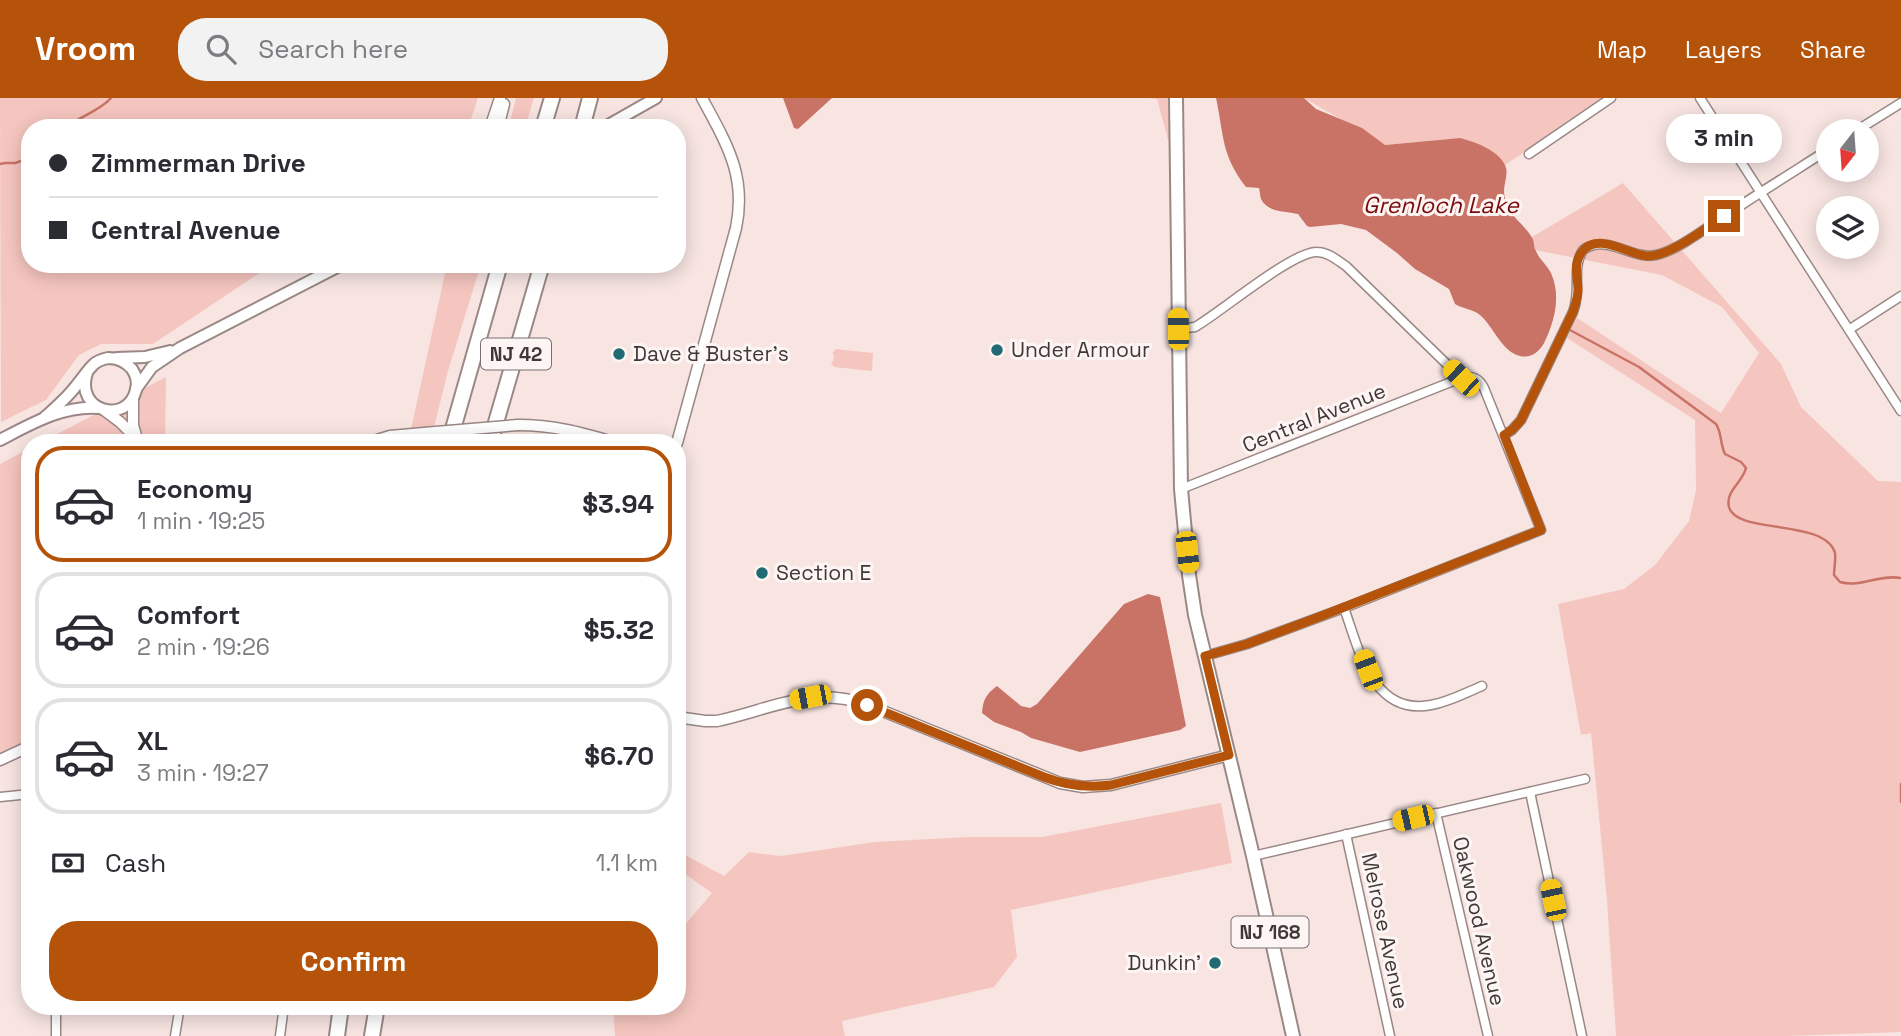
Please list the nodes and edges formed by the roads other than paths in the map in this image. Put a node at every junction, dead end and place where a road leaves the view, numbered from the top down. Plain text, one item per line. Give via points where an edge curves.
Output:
1 (503, 98) edge
2 (552, 98) edge
3 (590, 98) edge
4 (656, 98) edge
5 (702, 98) edge
6 (1176, 98) edge
7 (1611, 98) edge
8 (1700, 98) edge
9 (1901, 103) edge
10 (494, 119) edge
11 (500, 119) edge
12 (546, 119) edge
13 (584, 119) edge
14 (619, 119) edge
15 (1876, 119) edge
16 (1529, 154) dead end
17 (1816, 157) edge
18 (1761, 193) junction
19 (325, 273) edge
20 (497, 273) edge
21 (539, 273) edge
22 (1901, 296) edge
23 (1178, 329) junction
24 (1850, 329) junction
25 (180, 348) junction
26 (113, 358) junction
27 (87, 373) junction
28 (1461, 378) junction
29 (134, 394) junction
30 (102, 409) junction
31 (1901, 411) edge
32 (45, 417) junction
33 (131, 434) edge
34 (136, 434) edge
35 (413, 434) edge
36 (452, 434) edge
37 (493, 434) edge
38 (586, 434) edge
39 (679, 434) edge
40 (1504, 435) junction
41 (0, 440) edge
42 (1181, 489) junction
43 (1343, 608) junction
44 (1205, 656) junction
45 (1482, 686) dead end
46 (686, 718) edge
47 (21, 750) edge
48 (1229, 755) junction
49 (0, 760) edge
50 (1585, 779) dead end
51 (1530, 792) junction
52 (21, 795) edge
53 (0, 797) edge
54 (1436, 813) junction
55 (1346, 834) junction
56 (1253, 856) junction
57 (56, 1015) edge
58 (179, 1015) edge
59 (283, 1015) edge
60 (340, 1015) edge
61 (376, 1015) edge
62 (56, 1036) edge
63 (176, 1036) edge
64 (280, 1036) edge
65 (337, 1036) edge
66 (372, 1036) edge
67 (1293, 1036) edge
68 (1390, 1036) edge
69 (1488, 1036) edge
70 (1582, 1036) edge

1 - 10 street
1 - 11 street
2 - 12 highway
3 - 13 highway
4 - 14 main road
5 - 39 street via 732,155 740,207
6 - 23 main road, NJ 168
7 - 16 street
8 - 18 street
9 - 15 street
17 - 18 street
18 - 24 street
18 - 40 street via 1660,254 1644,256 1608,244 1583,250 1577,262 1578,295 1564,329 1521,420
19 - 25 main road
20 - 36 highway, NJ 42
21 - 37 highway, NJ 42
22 - 24 street
23 - 28 street via 1200,324 1299,256 1323,253 1346,266
23 - 42 main road, NJ 168
24 - 31 street
25 - 26 main road via 145,357
25 - 29 main road via 152,367
26 - 27 main road via 97,362
26 - 29 main road via 132,370
27 - 30 main road via 86,394
27 - 32 main road
28 - 40 street via 1482,383
28 - 42 street, Central Avenue
29 - 30 main road via 121,408
29 - 34 street
30 - 32 main road via 84,407
30 - 33 street
32 - 41 main road
35 - 38 street, bridge via 518,425 545,425
40 - 43 street via 1541,530
42 - 44 main road, NJ 168 via 1189,575
43 - 44 street
43 - 45 street via 1371,676 1390,698 1431,705
44 - 48 main road, NJ 168
46 - 48 street via 717,721 792,701 837,697 1060,783 1083,787 1111,785
47 - 49 street
48 - 56 main road, NJ 168
50 - 51 street
51 - 54 street
51 - 70 street
52 - 53 street
54 - 55 street
54 - 69 street, Oakwood Avenue
55 - 56 street
55 - 68 street, Melrose Avenue
56 - 67 main road, NJ 168
57 - 62 street
58 - 63 street
59 - 64 street
60 - 65 highway
61 - 66 highway

